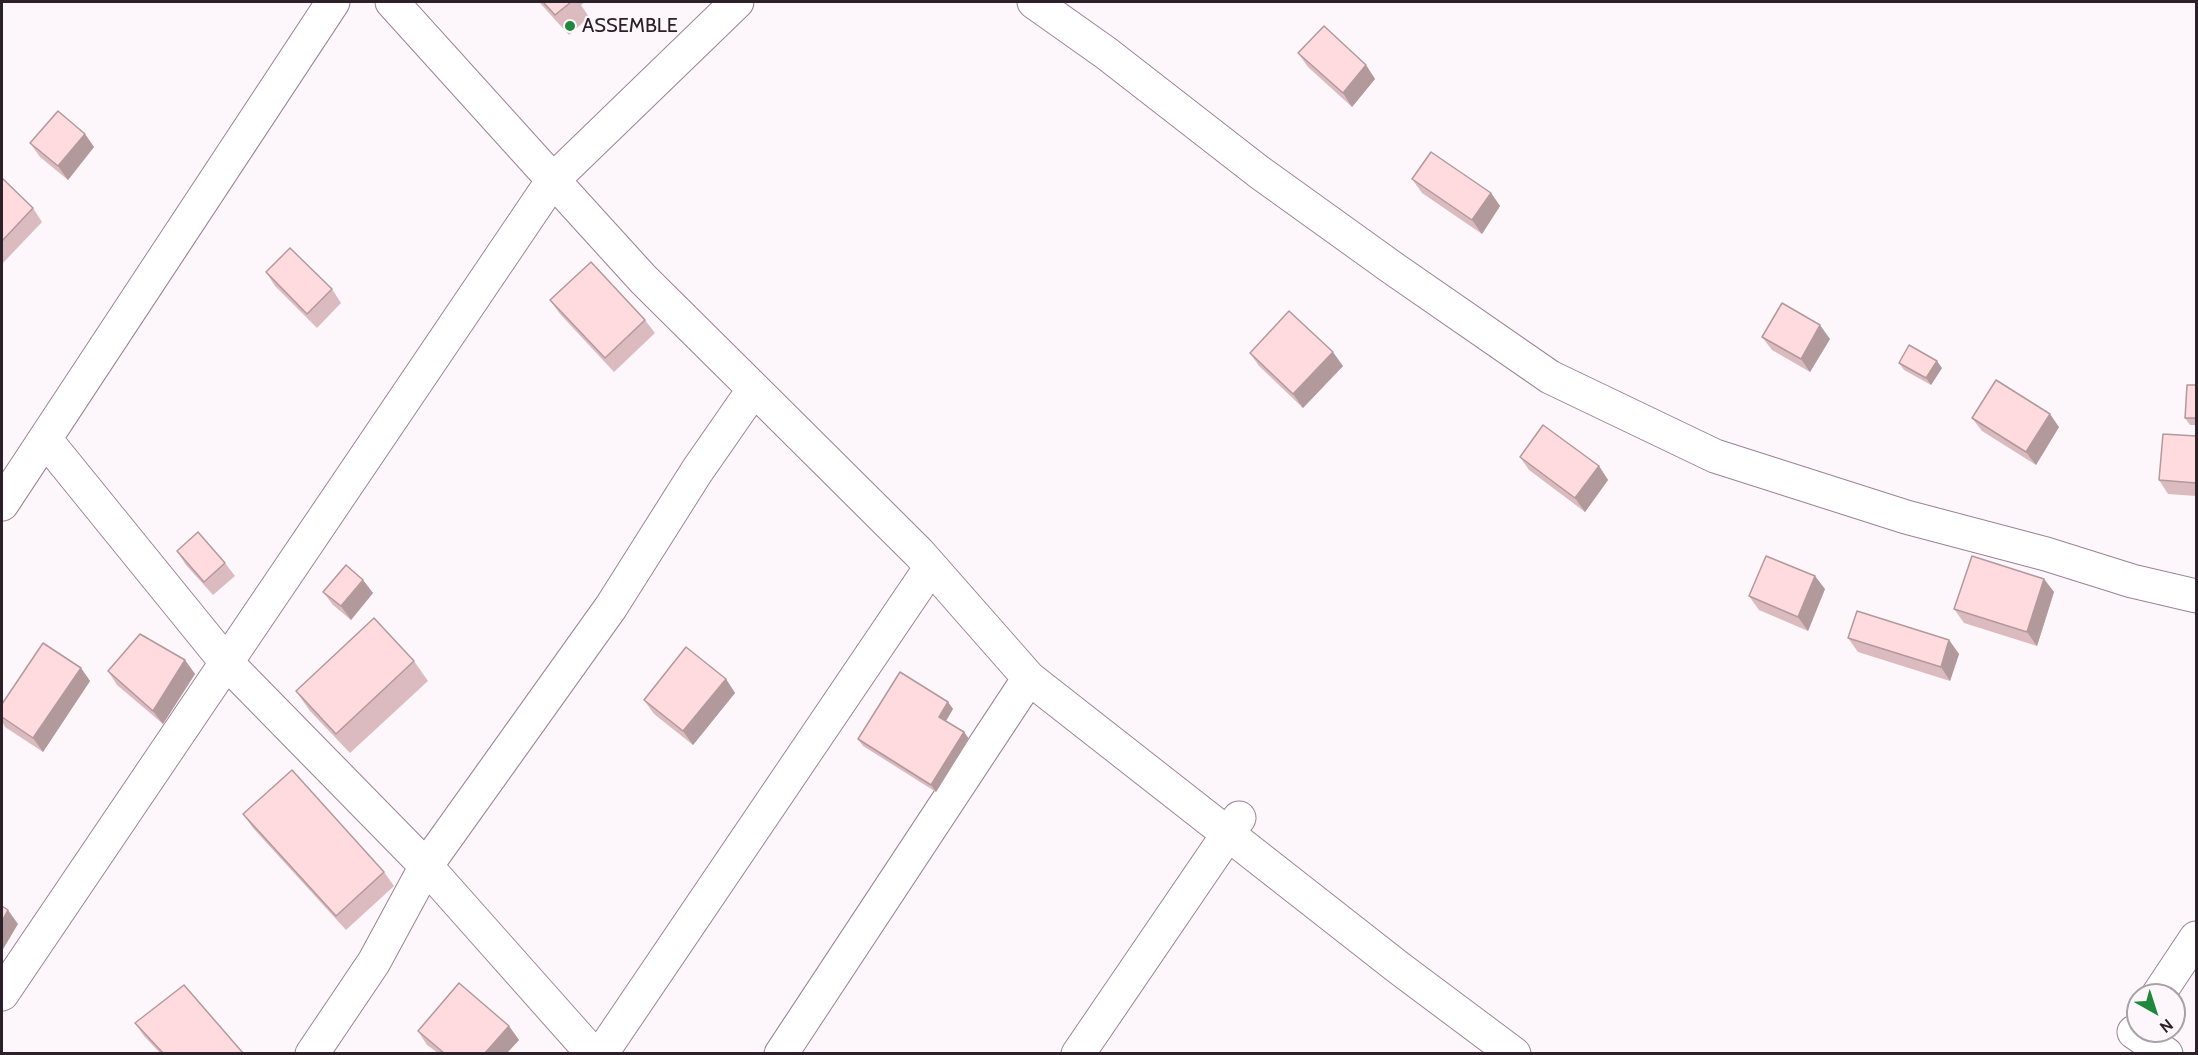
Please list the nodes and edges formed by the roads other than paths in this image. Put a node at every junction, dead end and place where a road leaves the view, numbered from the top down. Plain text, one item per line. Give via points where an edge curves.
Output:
1 (333, 2) edge
2 (392, 2) edge
3 (737, 2) edge
4 (1034, 2) edge
5 (553, 180) junction
6 (754, 389) junction
7 (45, 439) junction
8 (2, 504) edge
9 (931, 567) junction
10 (2196, 596) edge
11 (226, 662) junction
12 (1029, 678) junction
13 (1233, 825) junction
14 (426, 866) junction
15 (2196, 938) edge
16 (2166, 983) edge
17 (2, 994) edge
18 (2144, 1043) edge
19 (312, 1053) edge
20 (593, 1053) edge
21 (601, 1053) edge
22 (781, 1053) edge
23 (1078, 1053) edge
24 (1514, 1053) edge
25 (2166, 1053) edge

1 - 7 street
2 - 5 street
3 - 5 street
4 - 10 street via 1259,172 1550,377 1714,456 1906,517
5 - 6 street via 643,279
5 - 11 street
6 - 9 street
6 - 14 street via 611,607
7 - 8 street
7 - 11 street
9 - 12 street
9 - 21 street
11 - 14 street
11 - 17 street
12 - 13 street
12 - 22 street
13 - 23 street
13 - 24 street via 1399,968
14 - 19 street via 374,962
14 - 20 street
15 - 16 street
18 - 25 street

